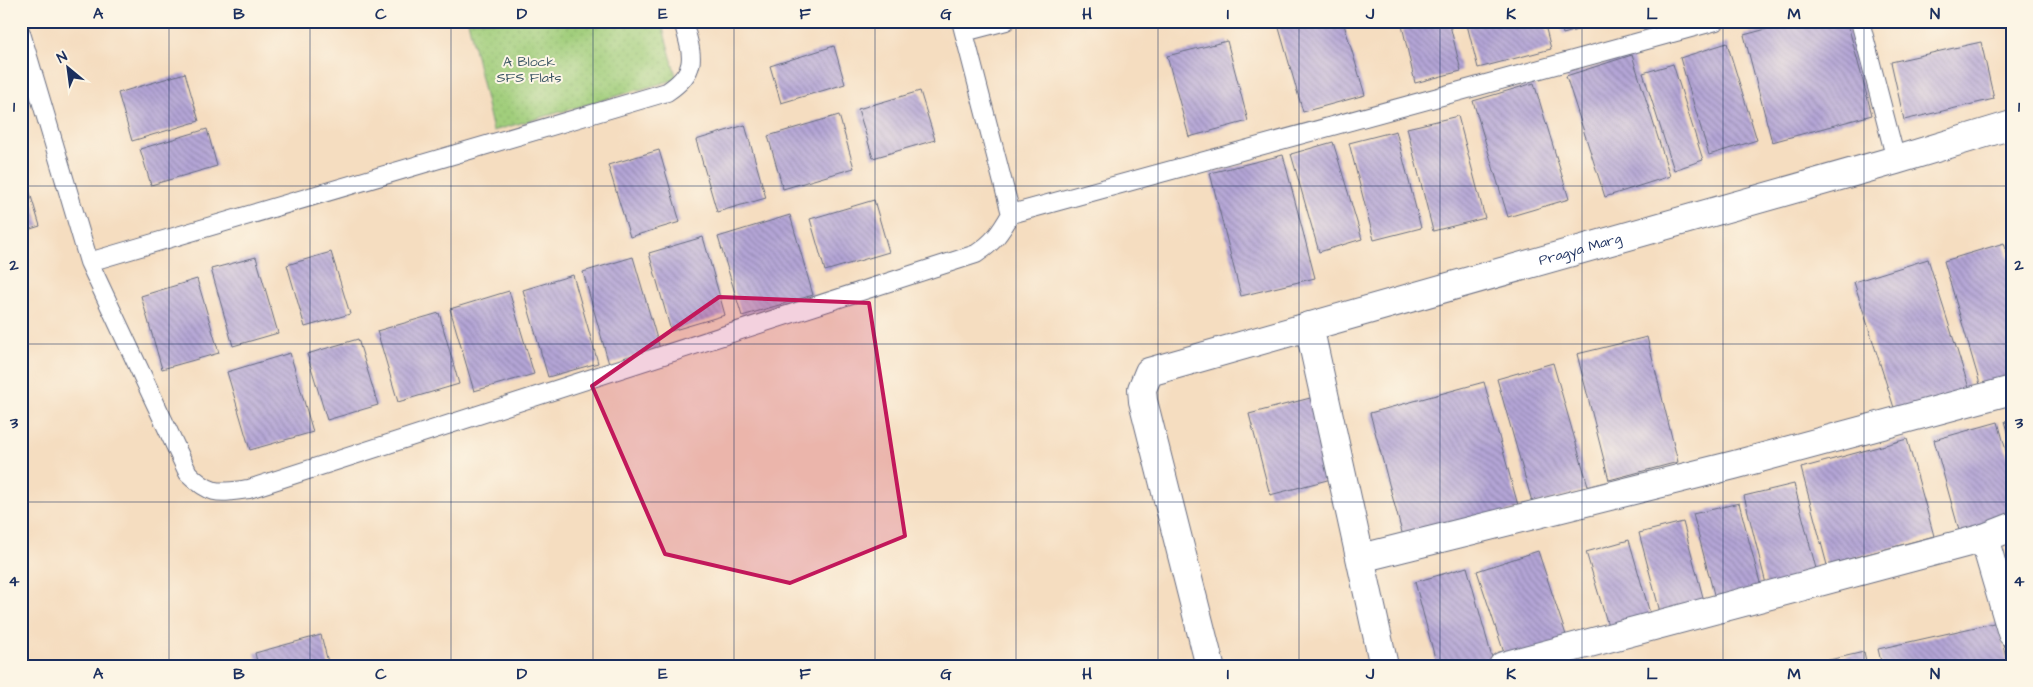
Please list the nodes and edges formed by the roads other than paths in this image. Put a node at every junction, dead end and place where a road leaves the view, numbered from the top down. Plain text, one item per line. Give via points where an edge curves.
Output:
1 (683, 21) edge
2 (1006, 21) edge
3 (1716, 21) edge
4 (1860, 21) edge
5 (963, 27) edge
6 (21, 33) edge
7 (2012, 125) edge
8 (1896, 160) junction
9 (1011, 214) junction
10 (89, 262) junction
11 (1309, 326) junction
12 (2012, 390) edge
13 (2012, 527) edge
14 (1984, 538) junction
15 (1361, 558) junction
16 (2012, 633) edge
17 (1210, 666) edge
18 (1384, 666) edge
19 (1503, 666) edge

1 - 10 lane via 691,52 690,69 681,83 667,92
2 - 5 lane
3 - 9 lane
4 - 8 lane
5 - 9 lane
6 - 10 lane
7 - 8 street, Pragya Marg
8 - 11 street, Pragya Marg
9 - 10 lane via 998,237 976,254 249,489 217,493 201,486 188,473
11 - 15 street
11 - 17 street, Pragya Marg via 1150,372 1142,389 1142,401
12 - 15 street via 1734,465
13 - 14 street
14 - 16 street
14 - 19 street
15 - 18 street

